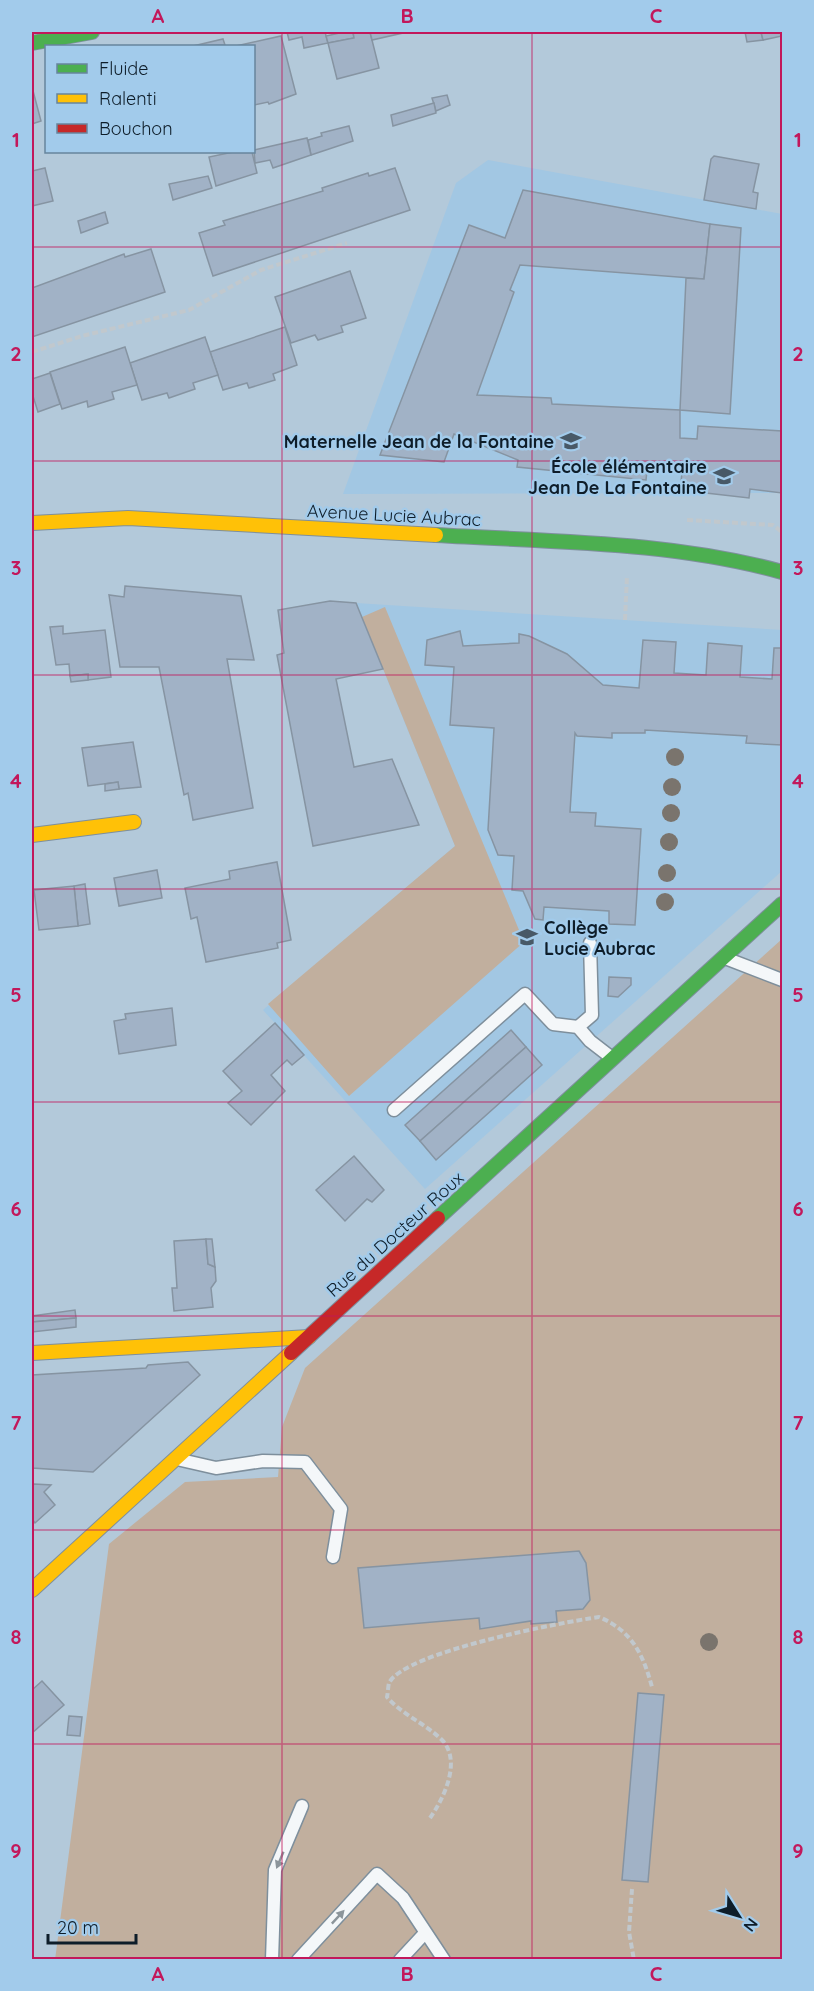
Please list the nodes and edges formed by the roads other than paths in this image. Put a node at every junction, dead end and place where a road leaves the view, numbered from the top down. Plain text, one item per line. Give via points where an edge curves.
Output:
1 (92, 32) edge
2 (32, 43) edge
3 (32, 523) edge
4 (783, 559) edge
5 (753, 564) junction
6 (783, 572) edge
7 (134, 822) dead end
8 (32, 835) edge
9 (783, 904) edge
10 (590, 943) dead end
11 (723, 958) junction
12 (783, 980) edge
13 (578, 1026) junction
14 (613, 1059) junction
15 (394, 1110) dead end
16 (309, 1337) junction
17 (32, 1353) edge
18 (174, 1459) junction
19 (333, 1557) dead end
20 (32, 1590) edge
21 (302, 1806) dead end
22 (425, 1934) junction
23 (272, 1959) edge
24 (298, 1959) edge
25 (400, 1959) edge
26 (444, 1959) edge

1 - 2 street via 48,37
3 - 5 street, Avenue Lucie Aubrac via 128,518 604,545
4 - 5 street, Avenue Lucie Aubrac
5 - 6 street, Avenue Lucie Aubrac
7 - 8 street
9 - 11 street, Rue du Docteur Roux
10 - 13 lane via 592,1015
11 - 12 lane
11 - 14 street, Rue du Docteur Roux
13 - 14 lane
13 - 15 lane via 553,1024 525,994
14 - 16 street, Rue du Docteur Roux
16 - 17 street
16 - 18 street, Rue du Docteur Roux
18 - 19 lane via 216,1468 263,1461 305,1462 341,1509
18 - 20 street, Rue du Docteur Roux
21 -> 23 lane via 275,1870
24 -> 22 lane via 377,1874 403,1898
22 - 25 lane
22 - 26 lane

